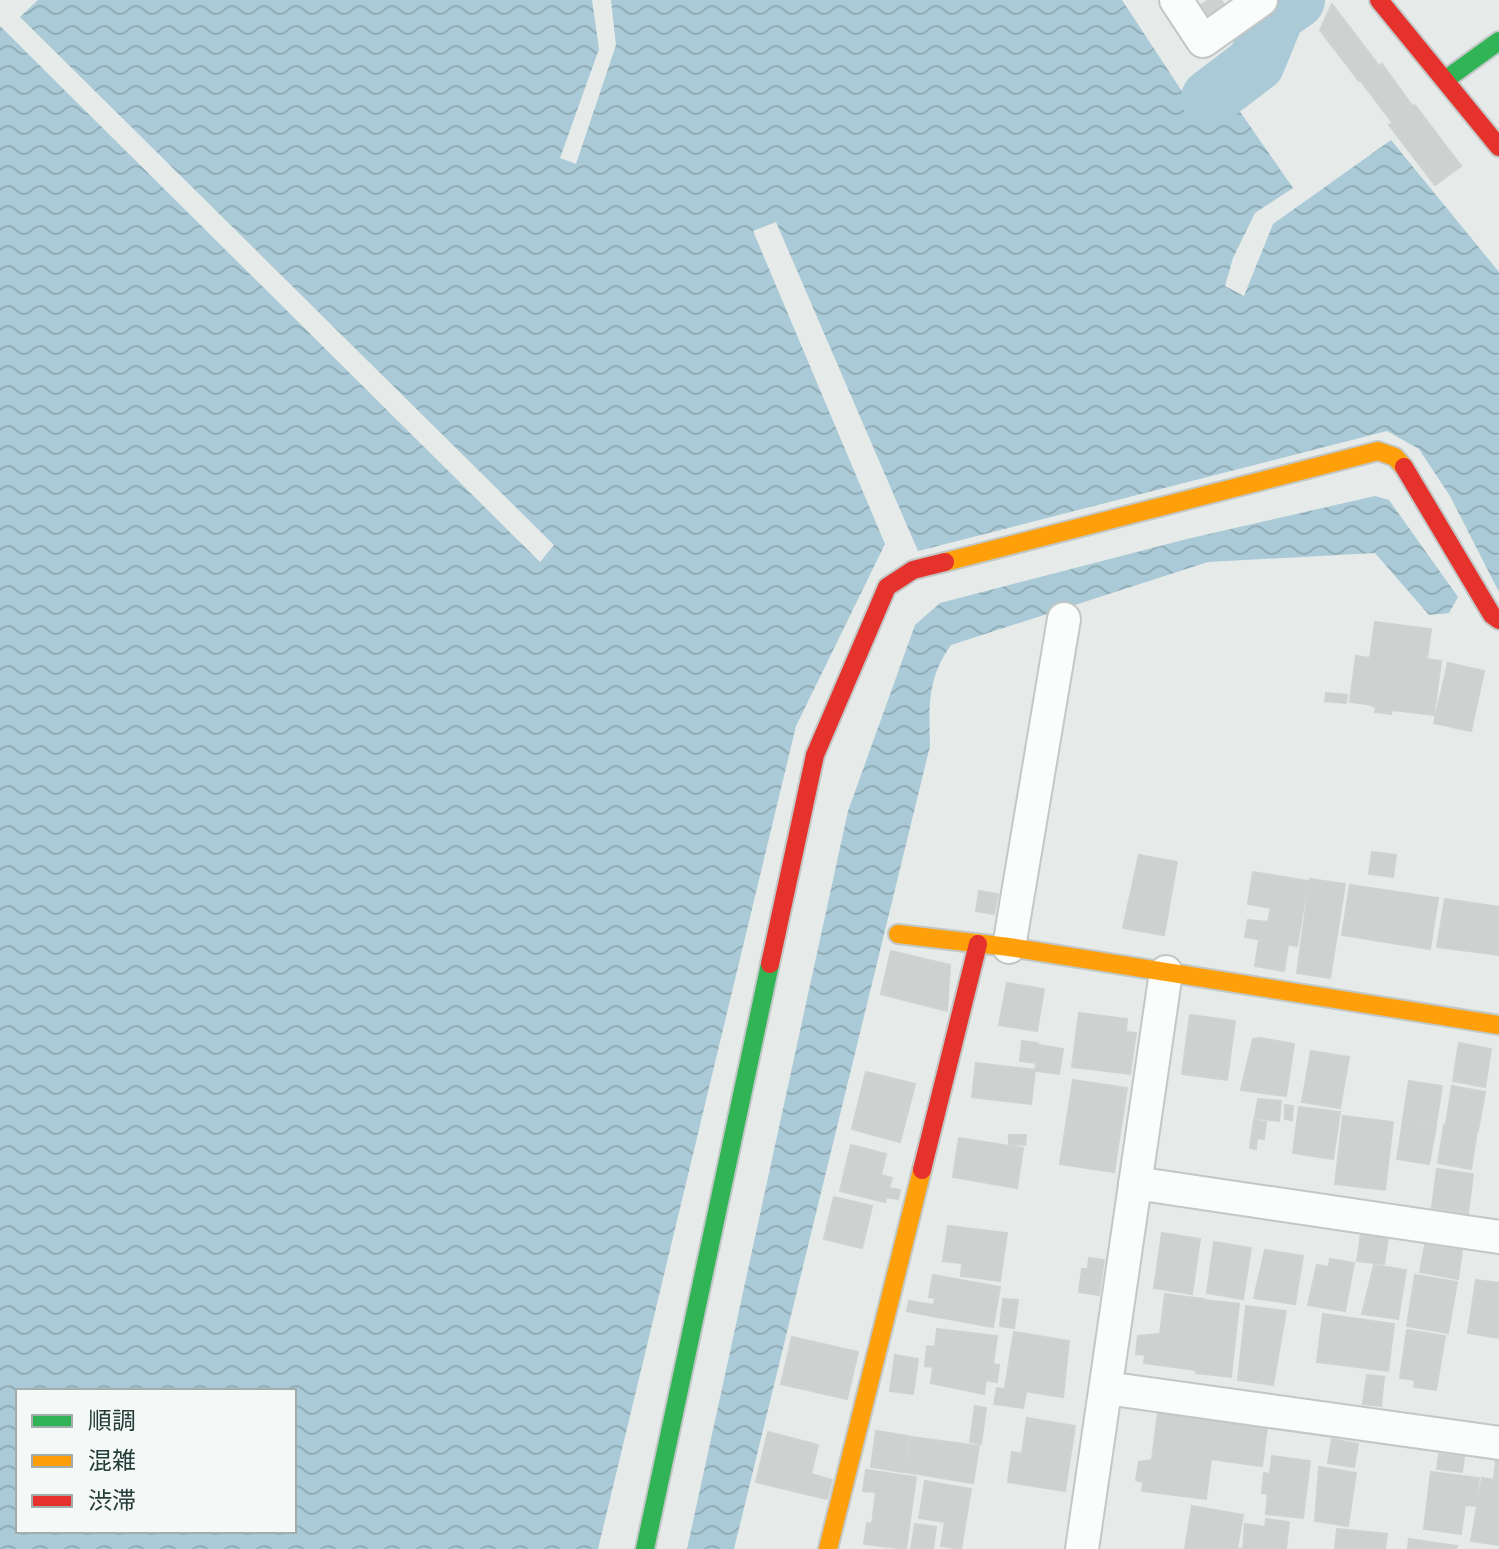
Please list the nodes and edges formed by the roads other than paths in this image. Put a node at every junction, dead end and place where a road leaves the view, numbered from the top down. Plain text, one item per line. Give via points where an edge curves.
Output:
1 (1176, 0) edge
2 (1261, 0) edge
3 (1379, 0) edge
4 (1499, 41) edge
5 (1445, 80) junction
6 (1499, 147) edge
7 (1064, 619) dead end
8 (1499, 620) edge
9 (898, 934) dead end
10 (994, 946) junction
11 (1166, 972) junction
12 (1499, 1025) edge
13 (1135, 1183) junction
14 (1499, 1237) edge
15 (1106, 1388) junction
16 (1499, 1443) edge
17 (645, 1549) edge
18 (828, 1549) edge
19 (1082, 1549) edge

1 - 2 street via 1203,41
3 - 5 street
4 - 5 street
5 - 6 street
7 - 10 street
8 - 17 street via 1408,471 1395,457 1378,451 913,570 887,587 815,755
9 - 10 street
10 - 11 street
10 - 18 street
11 - 12 street
11 - 13 street
13 - 14 street
13 - 15 street
15 - 16 street
15 - 19 street

